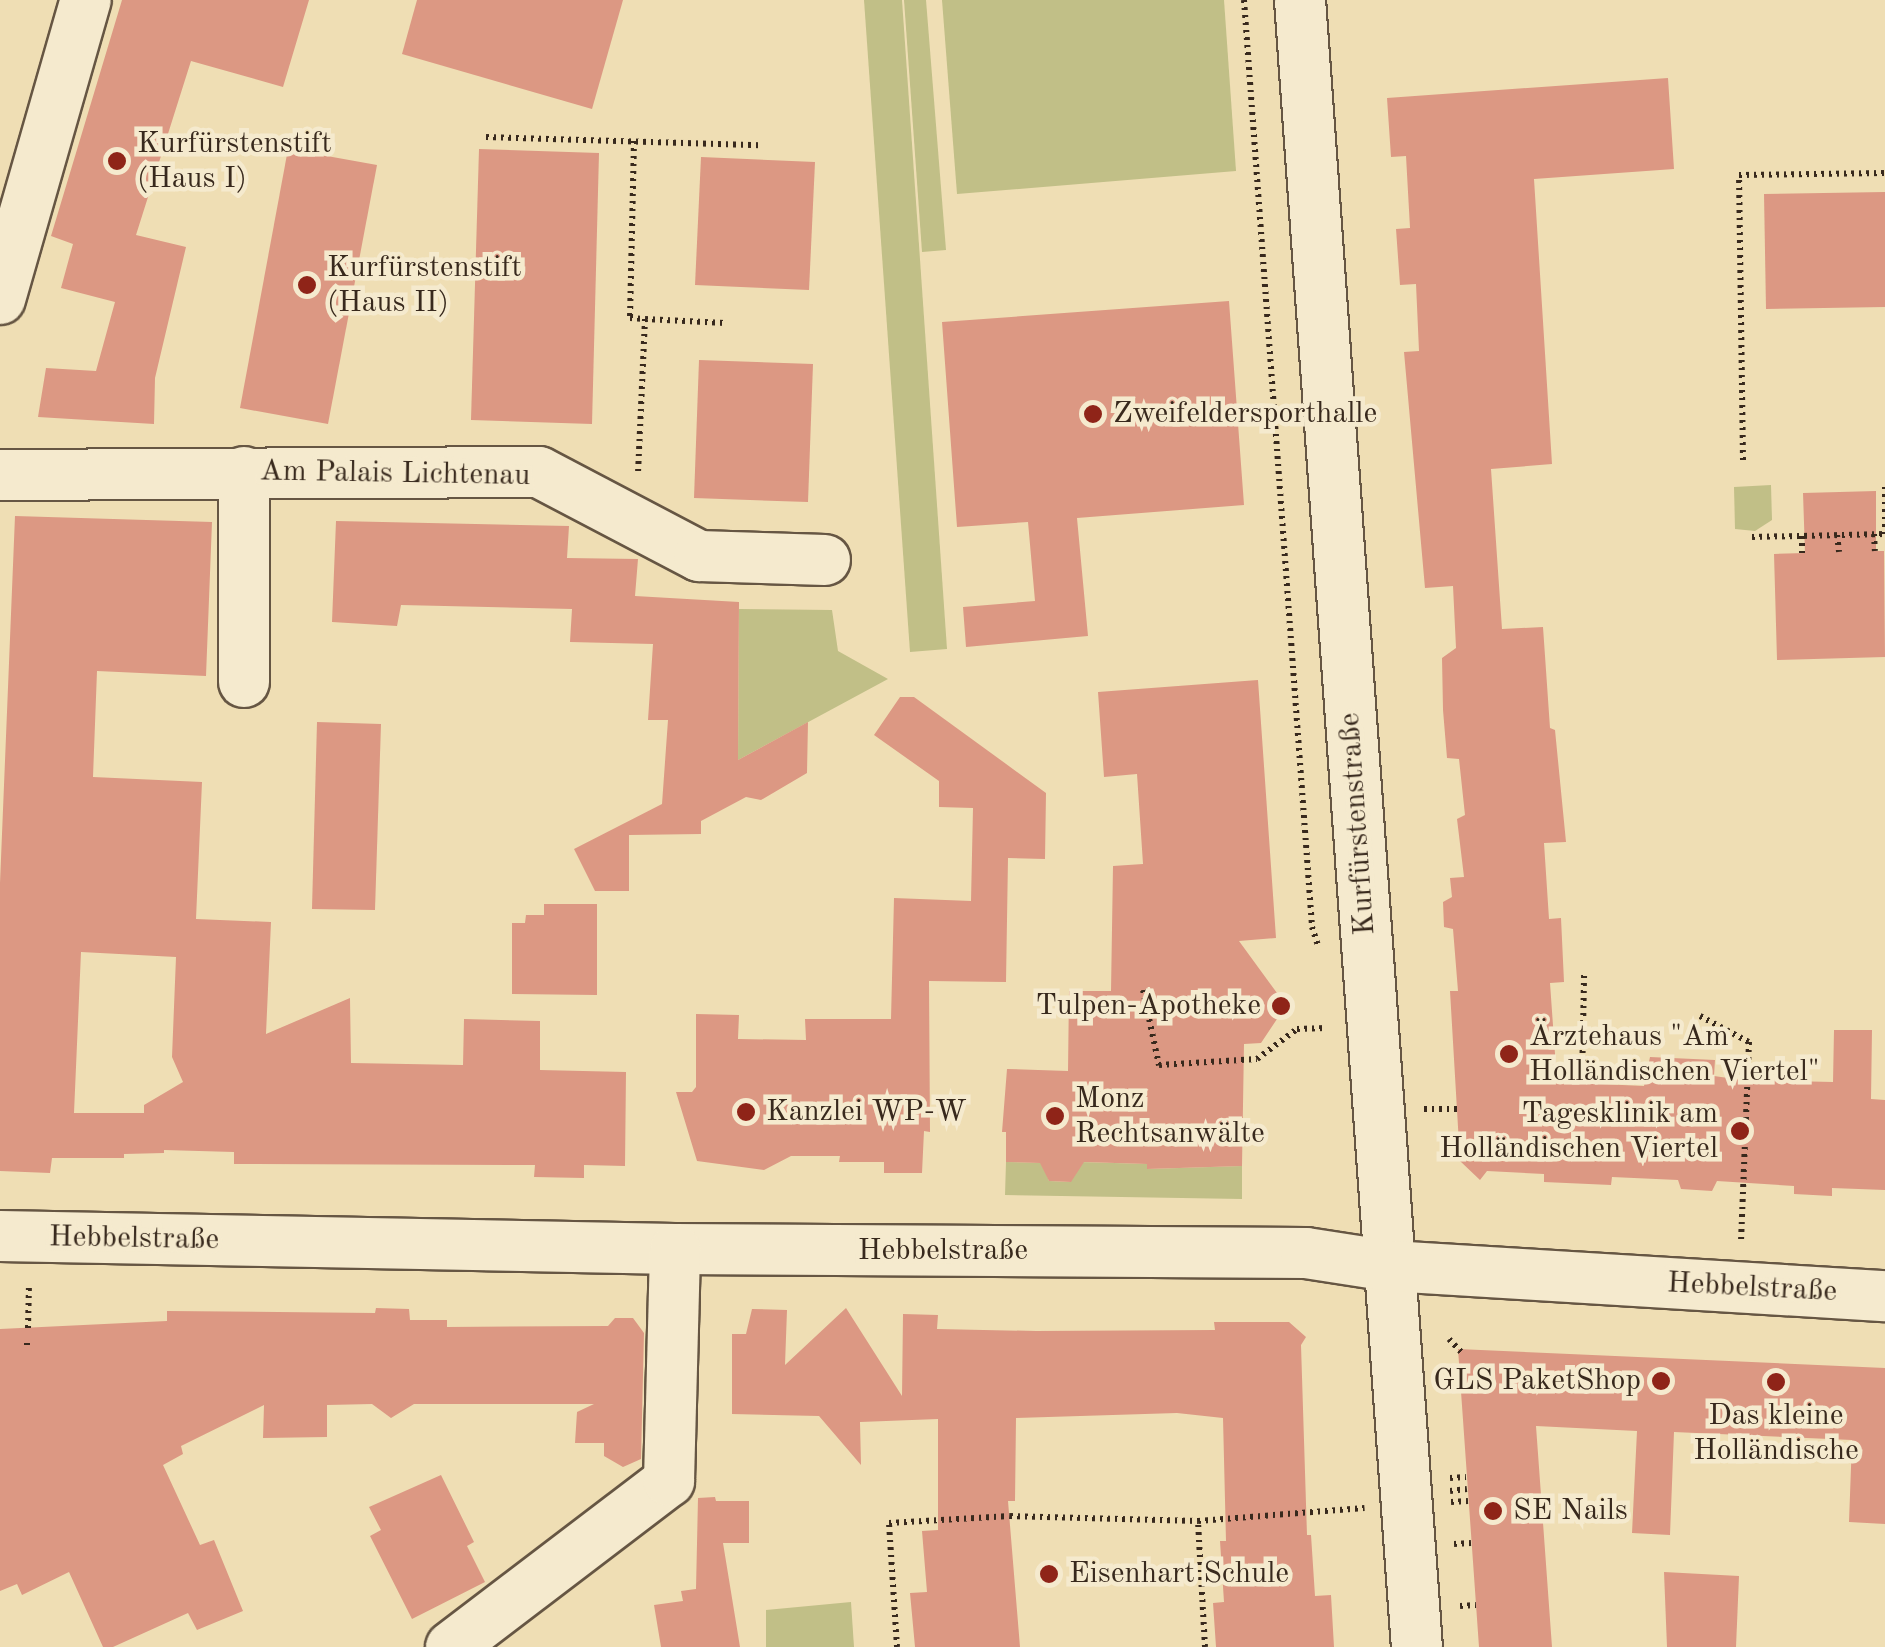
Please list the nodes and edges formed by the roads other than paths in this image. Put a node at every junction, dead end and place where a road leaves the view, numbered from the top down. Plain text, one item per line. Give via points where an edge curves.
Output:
1 (86, 0) edge
2 (1300, 0) edge
3 (0, 298) edge
4 (244, 472) junction
5 (0, 474) edge
6 (826, 560) dead end
7 (244, 682) dead end
8 (0, 1236) edge
9 (675, 1249) junction
10 (1390, 1266) junction
11 (1885, 1296) edge
12 (451, 1647) edge
13 (1416, 1647) edge

1 - 3 street
2 - 10 street, Kurfürstenstraße
4 - 5 street, Am Palais Lichtenau
4 - 6 street, Am Palais Lichtenau via 538,472 699,556
4 - 7 street, Am Palais Lichtenau
8 - 9 street, Hebbelstraße
9 - 10 street, Hebbelstraße via 1306,1253
9 - 12 street via 669,1481
10 - 11 street, Hebbelstraße
10 - 13 street, Kurfürstenstraße

